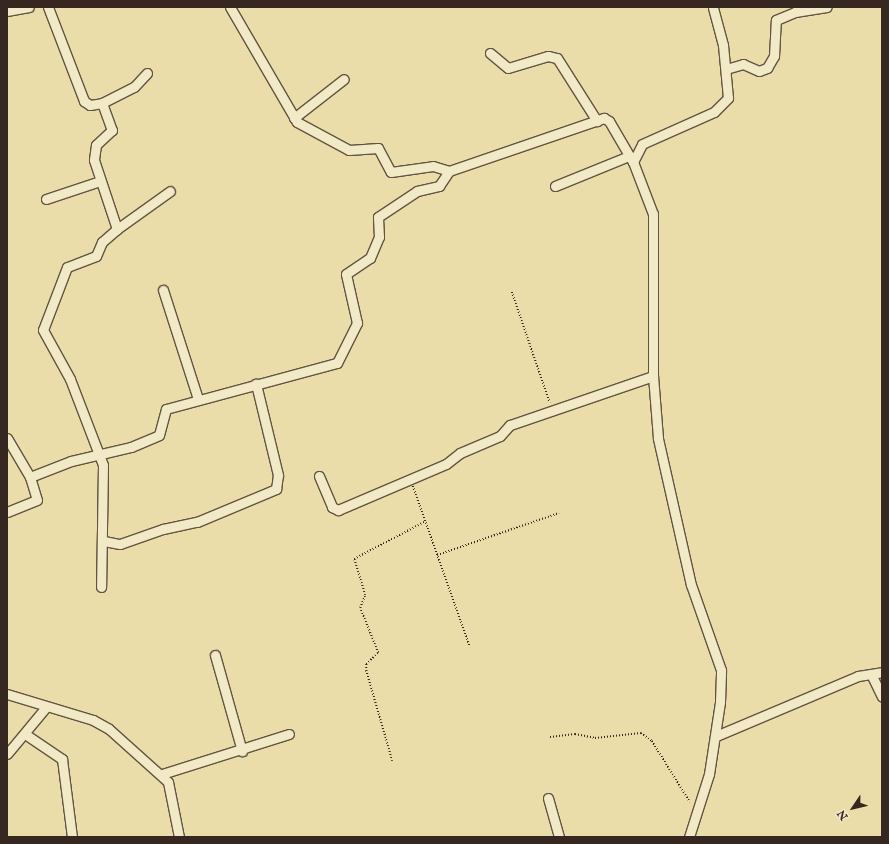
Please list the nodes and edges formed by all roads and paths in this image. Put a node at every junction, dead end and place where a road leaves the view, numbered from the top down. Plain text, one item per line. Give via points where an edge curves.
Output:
1 (29, 7) edge
2 (48, 7) edge
3 (230, 7) edge
4 (713, 7) edge
5 (827, 7) edge
6 (7, 11) edge
7 (490, 53) dead end
8 (726, 68) junction
9 (147, 73) dead end
10 (344, 79) dead end
11 (102, 103) junction
12 (294, 118) junction
13 (597, 121) junction
14 (631, 159) junction
15 (449, 171) junction
16 (100, 181) junction
17 (555, 186) dead end
18 (170, 191) dead end
19 (46, 199) dead end
20 (117, 229) junction
21 (163, 290) dead end
22 (512, 292) dead end
23 (653, 376) junction
24 (256, 384) junction
25 (198, 399) junction
26 (552, 410) junction
27 (7, 438) edge
28 (100, 455) junction
29 (319, 476) dead end
30 (30, 477) junction
31 (411, 479) junction
32 (7, 512) edge
33 (559, 513) dead end
34 (426, 521) junction
35 (104, 541) junction
36 (437, 555) junction
37 (101, 587) dead end
38 (470, 647) dead end
39 (215, 655) dead end
40 (882, 672) edge
41 (871, 674) junction
42 (7, 694) edge
43 (882, 697) edge
44 (46, 707) junction
45 (25, 734) junction
46 (289, 734) dead end
47 (716, 736) junction
48 (550, 738) dead end
49 (242, 751) junction
50 (7, 754) edge
51 (392, 760) dead end
52 (162, 774) junction
53 (548, 798) dead end
54 (691, 803) dead end
55 (72, 837) edge
56 (179, 837) edge
57 (559, 837) edge
58 (689, 837) edge

1 - 6 street
2 - 11 street via 84,101 90,105
3 - 12 street via 269,69
4 - 8 street
5 - 8 street via 795,12 776,20 774,56 767,68 759,71 746,64
7 - 13 street via 508,68 548,56 557,58
8 - 14 street via 729,93 721,108 642,144
9 - 11 street via 134,87
10 - 12 street
11 - 16 street via 112,130 94,148
12 - 15 street via 314,133 349,150 378,148 391,172 433,166
13 - 14 street via 609,121
13 - 15 street
14 - 17 street
14 - 23 street via 653,214
15 - 24 street via 439,186 417,191 378,217 379,237 370,258 346,274 357,323 342,359 330,367
16 - 19 street
16 - 20 street
18 - 20 street
20 - 28 street via 102,242 96,256 67,267 43,330 64,365
21 - 25 street
22 - 26 path
23 - 26 street
23 - 47 street via 660,445 687,568 720,660 721,687
24 - 25 street
24 - 35 street via 278,474 276,489 197,522 163,529 120,544
25 - 28 street via 166,409 161,432 152,439
26 - 31 street via 510,425 500,436
27 - 30 street
28 - 30 street
28 - 35 street via 104,472
29 - 31 street via 335,511
30 - 32 street via 36,500
31 - 34 path
33 - 36 path
34 - 36 path
34 - 51 path via 354,559 365,595 360,608 378,653 366,664 366,671
35 - 37 street
36 - 38 path
39 - 49 street
40 - 41 street
41 - 43 street
41 - 47 street
42 - 44 street
44 - 45 street
44 - 52 street via 102,724
45 - 50 street
45 - 55 street via 62,760
46 - 49 street
47 - 58 street via 704,798
48 - 54 path via 575,734 595,738 641,733 652,741
49 - 52 street
52 - 56 street via 172,793
53 - 57 street

